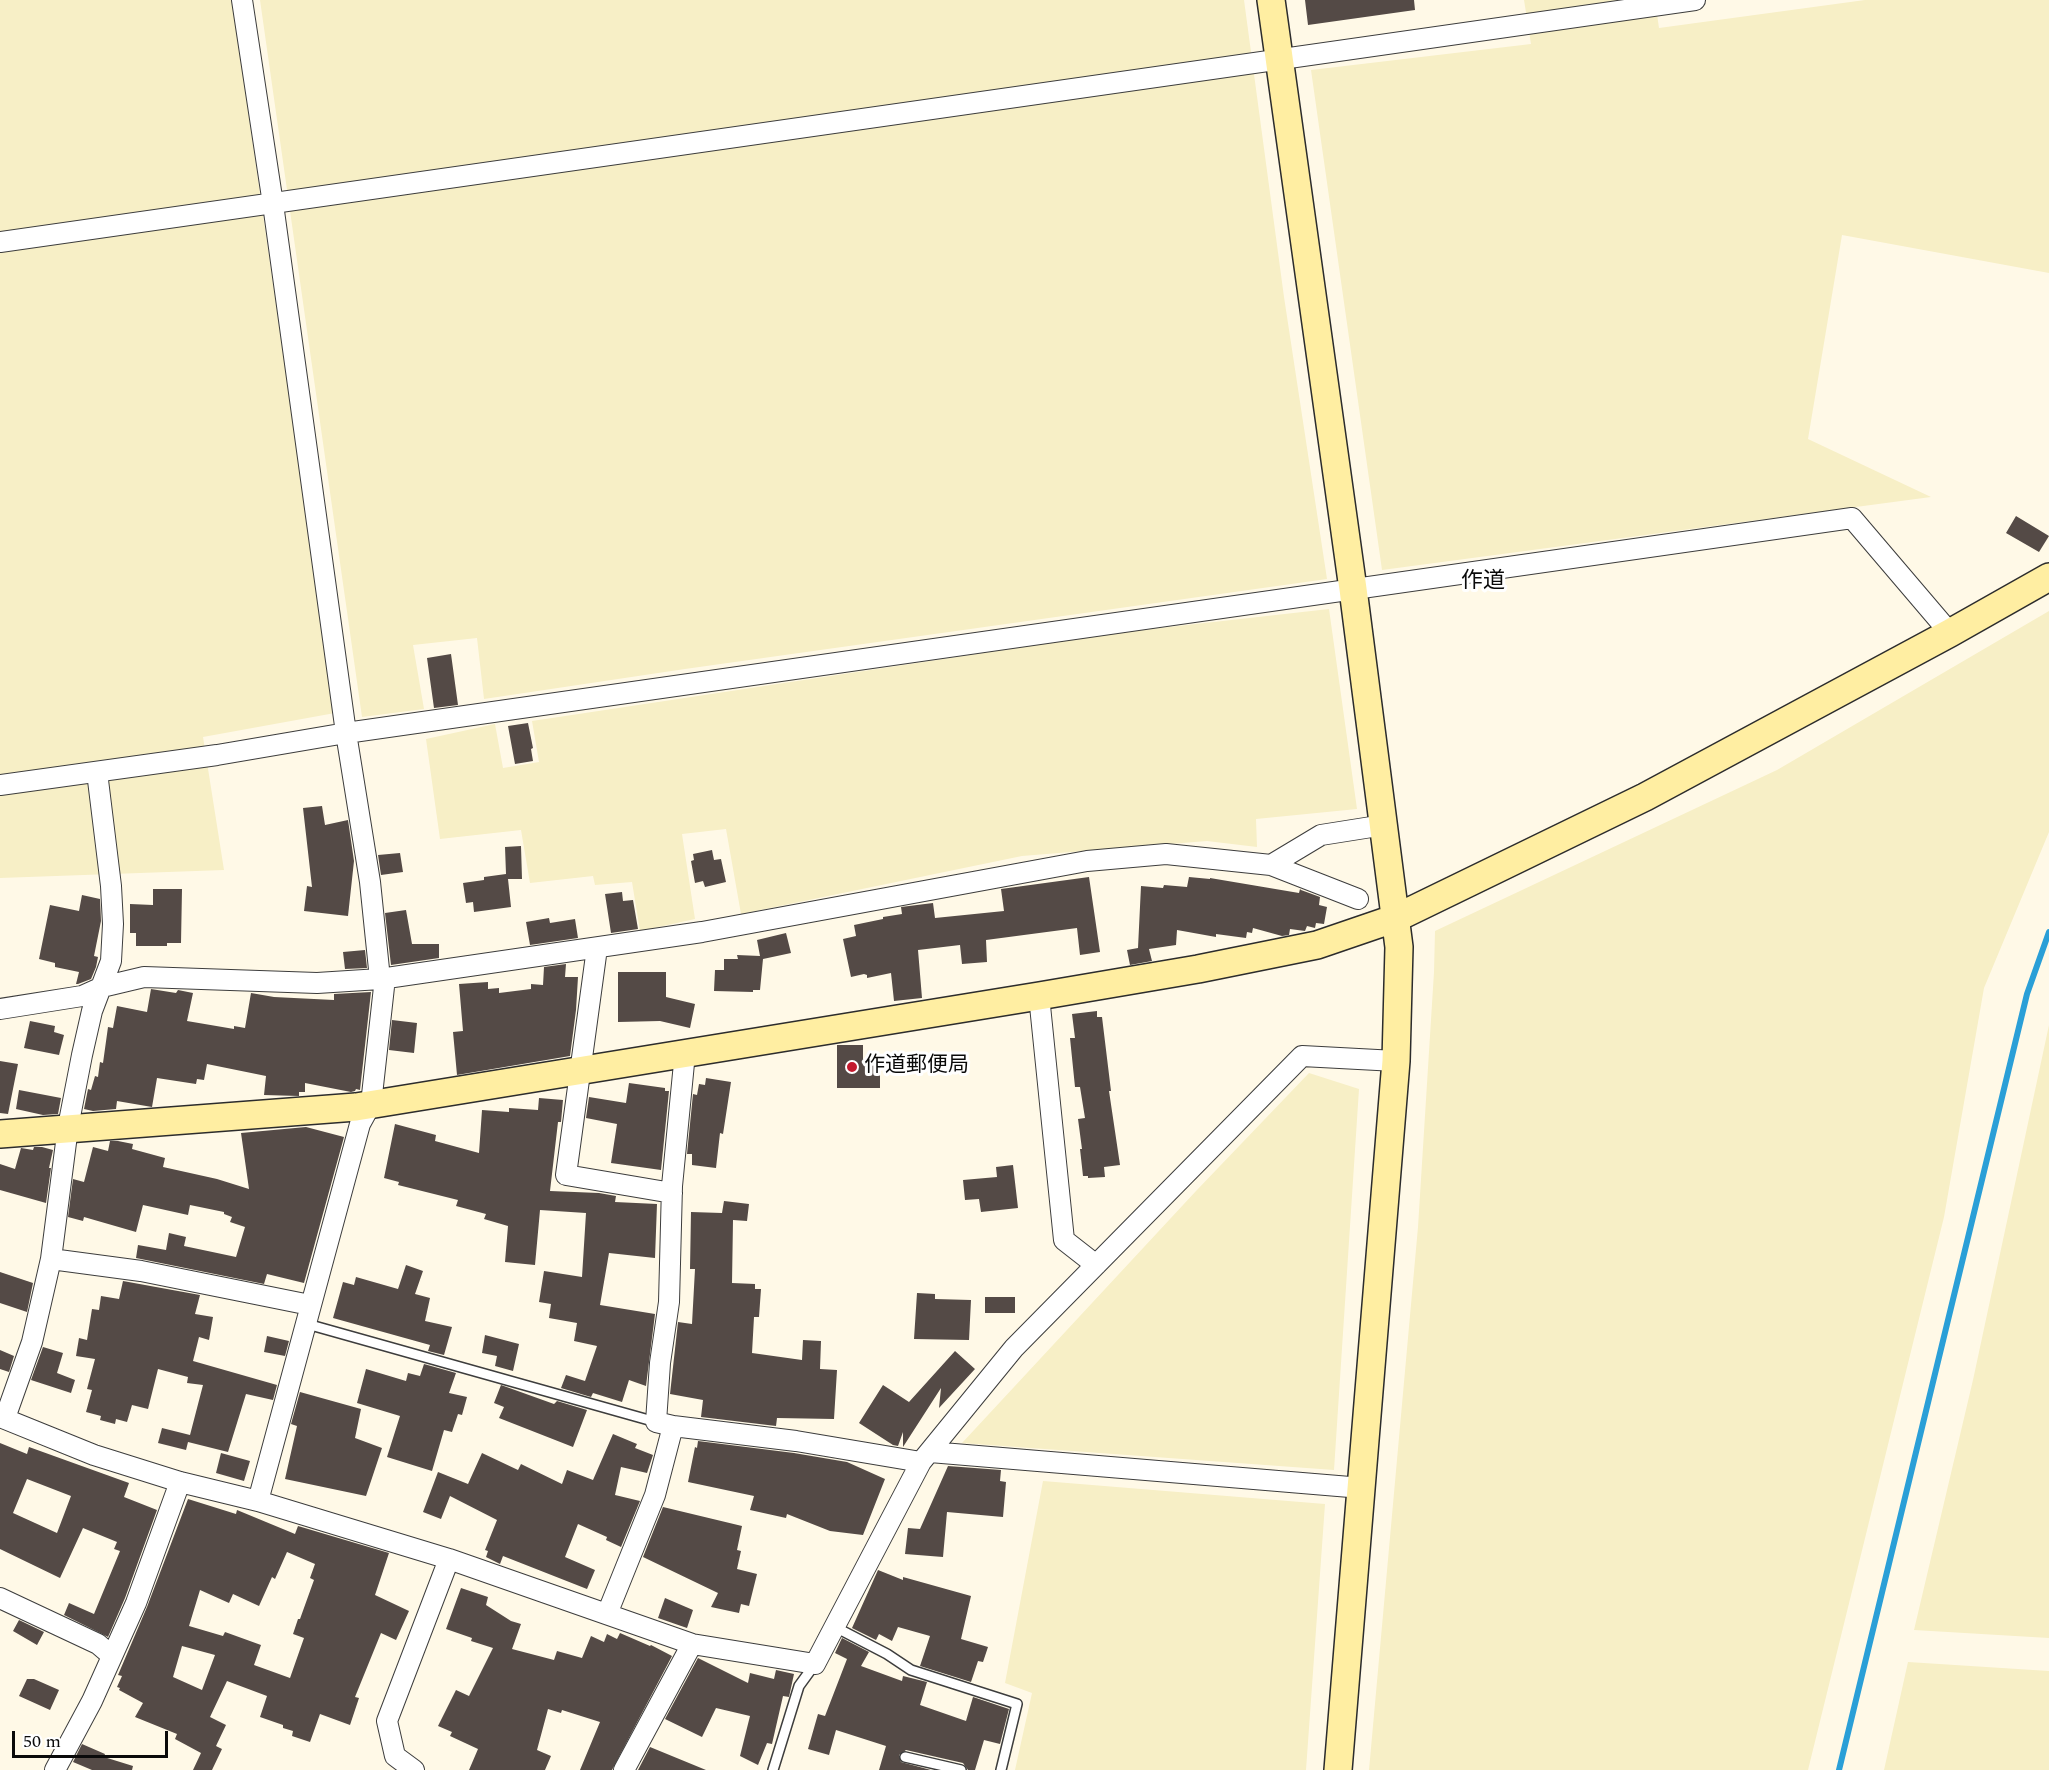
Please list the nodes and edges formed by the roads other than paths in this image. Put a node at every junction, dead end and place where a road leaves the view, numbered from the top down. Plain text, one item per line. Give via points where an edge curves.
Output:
1 (242, 0) edge
2 (1271, 0) edge
3 (1695, 0) edge
4 (1279, 59) junction
5 (273, 204) junction
6 (0, 242) edge
7 (2049, 577) edge
8 (1353, 589) junction
9 (1950, 633) junction
10 (346, 733) junction
11 (97, 772) junction
12 (0, 785) edge
13 (1384, 825) junction
14 (1271, 865) junction
15 (1358, 899) dead end
16 (1396, 918) junction
17 (597, 948) junction
18 (380, 979) junction
19 (102, 987) junction
20 (1039, 996) junction
21 (0, 1009) edge
22 (685, 1053) junction
23 (1396, 1061) junction
24 (579, 1070) junction
25 (371, 1104) junction
26 (68, 1127) junction
27 (0, 1134) edge
28 (672, 1193) junction
29 (51, 1259) junction
30 (1096, 1265) junction
31 (308, 1314) junction
32 (2, 1417) edge
33 (665, 1424) junction
34 (926, 1457) junction
35 (180, 1482) junction
36 (1362, 1488) junction
37 (258, 1501) junction
38 (449, 1559) junction
39 (0, 1599) edge
40 (607, 1614) junction
41 (835, 1627) junction
42 (692, 1644) junction
43 (112, 1656) junction
44 (815, 1664) junction
45 (905, 1756) dead end
46 (56, 1770) edge
47 (414, 1770) edge
48 (624, 1770) edge
49 (773, 1770) edge
50 (961, 1770) edge
51 (1001, 1770) edge
52 (1338, 1770) edge

1 - 5 street
2 - 4 street
3 - 4 street
4 - 5 street
4 - 8 street
5 - 6 street
5 - 10 street
7 - 9 street
8 - 9 street via 1852,518
8 - 10 street
8 - 13 street
9 - 16 street via 1645,797
10 - 11 street
10 - 18 street via 370,882
11 - 12 street
11 - 19 street via 113,924 111,961
13 - 14 street via 1321,836
13 - 16 street
14 - 15 street
14 - 17 street via 1166,855 1087,861
16 - 20 street via 1317,945
16 - 23 street
17 - 18 street
17 - 24 street
18 - 19 street via 317,983 144,977
18 - 25 street via 384,987
19 - 21 street via 82,996
19 - 26 street via 92,1011
20 - 22 street
20 - 30 street via 1064,1240
22 - 24 street
22 - 28 street
23 - 30 street via 1302,1056
23 - 36 street
24 - 25 street
24 - 28 street via 566,1175
25 - 26 street
25 - 31 street via 360,1124
26 - 27 street
26 - 29 street
28 - 33 street via 669,1302 660,1363
29 - 31 street via 141,1271
29 - 32 street via 32,1342
30 - 34 street via 1014,1348
31 - 33 lane
31 - 37 street
32 - 35 street via 94,1455
33 - 34 street
33 - 40 street via 655,1495
34 - 36 street
34 - 41 street
35 - 37 street
35 - 43 street via 136,1603
36 - 52 street
37 - 38 street
38 - 40 street
38 - 47 street via 387,1721 395,1756
39 - 43 street via 98,1644
40 - 42 street
41 - 44 street
41 - 51 lane via 911,1670 1017,1704
42 - 44 street
42 - 48 street
43 - 46 street
44 - 49 lane via 799,1686
45 - 50 lane

